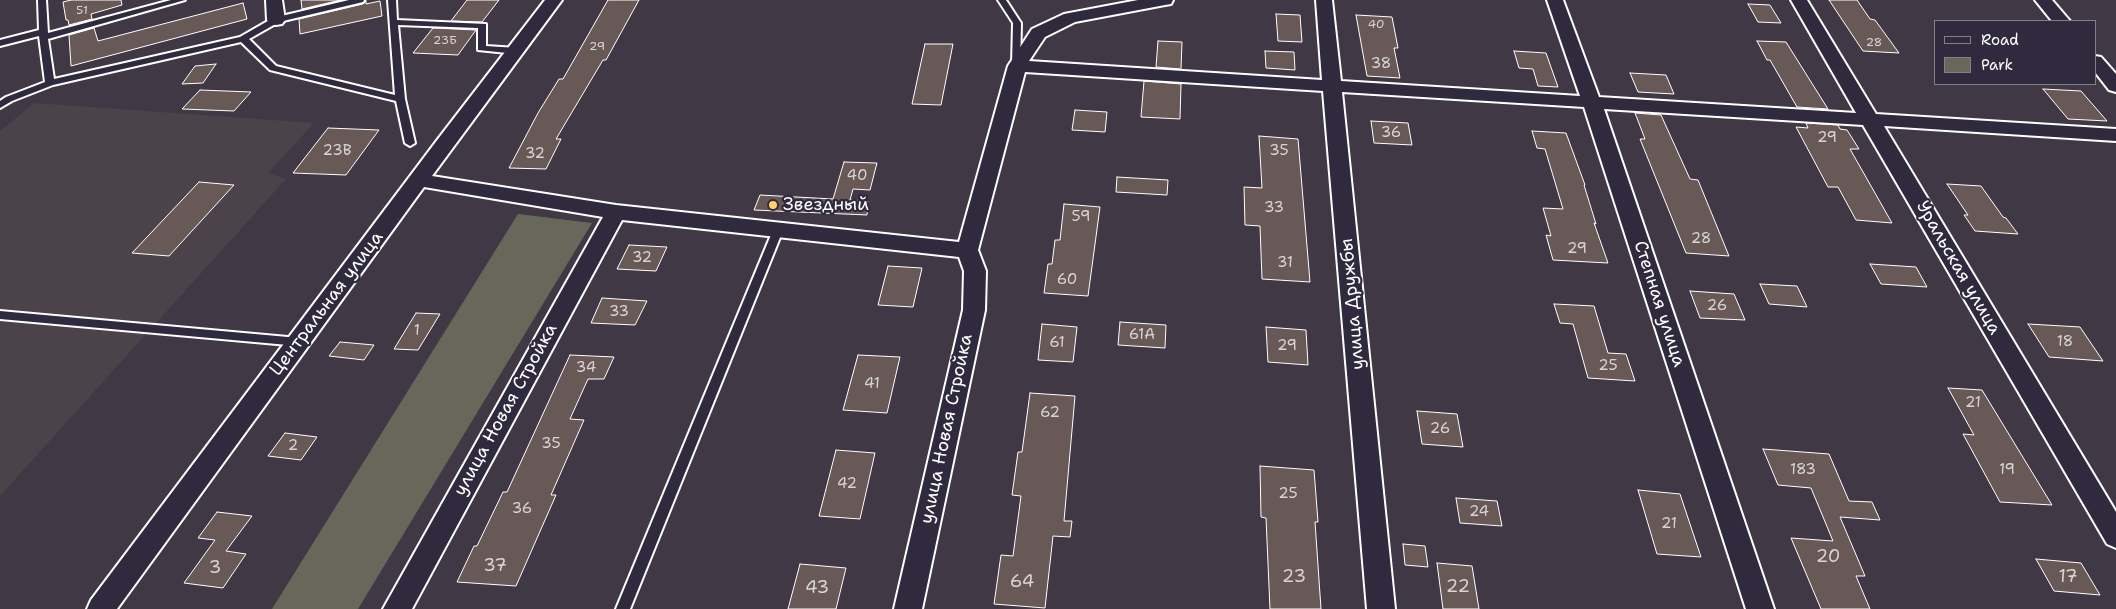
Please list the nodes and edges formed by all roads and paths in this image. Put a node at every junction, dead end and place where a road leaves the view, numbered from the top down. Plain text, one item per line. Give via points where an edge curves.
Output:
1 (42, 0) edge
2 (182, 0) edge
3 (274, 0) edge
4 (360, 0) edge
5 (392, 0) edge
6 (554, 0) edge
7 (1002, 0) edge
8 (1165, 0) edge
9 (1324, 0) edge
10 (1555, 0) edge
11 (1799, 0) edge
12 (2043, 0) edge
13 (276, 20) junction
14 (2060, 20) edge
15 (393, 22) junction
16 (44, 34) junction
17 (243, 39) junction
18 (0, 43) edge
19 (517, 51) junction
20 (2096, 62) edge
21 (1017, 66) junction
22 (50, 83) junction
23 (1333, 85) junction
24 (2116, 86) edge
25 (5, 98) edge
26 (400, 99) junction
27 (1592, 102) junction
28 (0, 105) edge
29 (1871, 120) junction
30 (2116, 135) edge
31 (410, 143) dead end
32 (420, 180) junction
33 (616, 212) junction
34 (778, 230) junction
35 (967, 250) junction
36 (0, 316) edge
37 (299, 342) junction
38 (2116, 536) edge
39 (101, 609) edge
40 (397, 609) edge
41 (623, 609) edge
42 (908, 609) edge
43 (1381, 609) edge
44 (1760, 609) edge

1 - 16 lane
2 - 16 lane
3 - 13 street
4 - 13 lane
5 - 15 lane
6 - 19 street, Центральная улица
7 - 21 lane via 1017,23
8 - 21 street via 1070,18 1038,33
9 - 23 street, улица Дружбы
10 - 27 street, Степная улица
11 - 29 street, Уральская улица
12 - 14 street
13 - 17 lane
15 - 19 lane via 483,26 481,48
15 - 26 lane
16 - 18 lane
16 - 22 lane
17 - 22 lane
17 - 26 lane via 273,68
19 - 32 street, Центральная улица
20 - 24 street
21 - 23 street
21 - 35 street
22 - 25 lane
23 - 27 street
23 - 43 street, улица Дружбы
25 - 28 lane
26 - 31 lane
27 - 29 street
27 - 44 street, Степная улица
29 - 30 street
29 - 38 street, Уральская улица
32 - 33 street
32 - 37 street, Центральная улица
33 - 34 street
33 - 40 street, улица Новая Стройка
34 - 35 street
34 - 41 lane
35 - 42 street, улица Новая Стройка via 975,271 974,310
36 - 37 lane
37 - 39 street, Центральная улица

